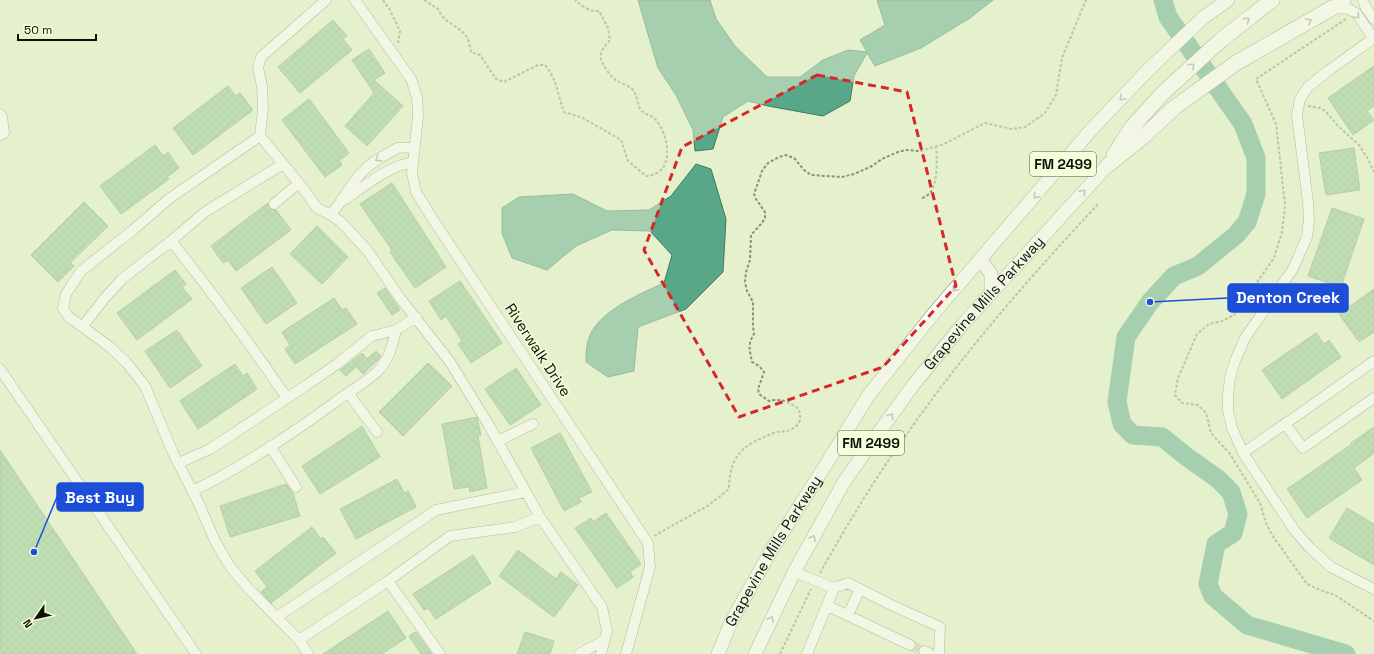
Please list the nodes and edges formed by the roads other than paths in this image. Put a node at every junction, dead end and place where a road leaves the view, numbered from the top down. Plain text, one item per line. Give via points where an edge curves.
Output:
1 (326, 0) edge
2 (356, 0) edge
3 (1228, 0) edge
4 (1272, 0) edge
5 (1363, 0) edge
6 (1338, 4) edge
7 (1374, 19) edge
8 (1374, 38) edge
9 (0, 114) edge
10 (0, 136) edge
11 (260, 136) junction
12 (414, 148) junction
13 (412, 163) junction
14 (283, 164) junction
15 (1108, 165) junction
16 (299, 183) junction
17 (342, 201) junction
18 (274, 204) dead end
19 (331, 215) junction
20 (171, 241) junction
21 (980, 260) junction
22 (991, 293) junction
23 (416, 318) junction
24 (83, 326) junction
25 (396, 330) junction
26 (1374, 361) edge
27 (0, 369) edge
28 (348, 393) junction
29 (287, 398) junction
30 (1374, 398) edge
31 (533, 424) dead end
32 (1285, 424) junction
33 (377, 432) dead end
34 (498, 441) junction
35 (270, 446) junction
36 (1242, 452) junction
37 (178, 463) junction
38 (296, 487) dead end
39 (193, 490) junction
40 (526, 492) junction
41 (540, 517) junction
42 (794, 572) junction
43 (388, 581) junction
44 (834, 588) junction
45 (860, 589) junction
46 (1374, 589) edge
47 (828, 606) junction
48 (848, 615) junction
49 (277, 617) junction
50 (299, 640) junction
51 (605, 640) junction
52 (910, 645) tunnel mouth
53 (809, 652) edge
54 (196, 654) edge
55 (308, 654) edge
56 (440, 654) edge
57 (579, 654) edge
58 (601, 654) edge
59 (626, 654) edge
60 (718, 654) edge
61 (755, 654) edge
62 (820, 654) edge
63 (939, 654) edge

1 - 11 lane via 261,57 258,67 263,110
2 - 12 lane, Riverwalk Drive via 411,79 418,116
3 -> 21 main road, Grapevine Mills Parkway / FM 2499 via 1204,17 1148,70 1092,130
15 -> 4 highway, Grapevine Mills Parkway / FM 2499 via 1132,127 1164,92 1221,40
5 - 7 lane
6 -> 8 lane via 1357,14
15 -> 6 highway via 1175,107 1236,63
8 - 36 lane via 1308,87 1300,99 1297,115 1308,202 1307,237 1293,269 1245,338 1235,361 1230,378 1228,412
9 - 10 lane via 4,133
11 - 14 lane
11 - 24 lane via 170,198 82,271 66,294 63,309
12 - 13 lane, Riverwalk Drive
12 -> 17 lane via 398,148 365,168
13 - 17 lane via 404,163 391,169
13 - 59 lane, Riverwalk Drive via 416,192 434,222 648,543 650,567
14 - 16 lane
14 - 20 lane via 205,212
22 -> 15 main road, Grapevine Mills Parkway / FM 2499
16 - 18 lane
16 - 19 lane via 317,208
17 - 19 lane
19 - 23 lane via 367,250
20 - 24 lane via 122,279
20 - 29 lane via 224,309
21 - 22 main road via 991,274
21 -> 60 main road, Grapevine Mills Parkway / FM 2499 via 868,396 772,549 731,622
42 -> 22 main road, Grapevine Mills Parkway / FM 2499 via 844,482 872,442 919,378
23 - 25 lane
23 - 34 lane via 450,362
24 - 37 lane via 126,362 145,386
25 - 28 lane via 390,352 378,371
25 - 29 lane via 372,336
26 - 32 lane
27 - 54 lane
28 - 33 lane
28 - 35 lane
29 - 37 lane via 210,449
30 - 32 lane via 1302,448
31 - 34 lane
32 - 36 lane
34 - 40 lane
35 - 38 lane
35 - 39 lane via 222,476
36 - 46 lane via 1295,531 1311,549 1332,566
37 - 39 lane
39 - 49 lane via 215,541 229,565
40 - 41 lane
40 - 49 lane via 436,510
41 - 43 lane via 515,527 450,536
41 - 51 lane via 602,607
42 - 44 lane
61 -> 42 main road, Grapevine Mills Parkway / FM 2499
43 - 50 lane
43 - 56 lane
44 - 45 lane via 848,583
44 - 47 lane
45 - 48 lane
45 - 63 lane via 940,627
47 - 48 lane
47 - 53 lane
48 - 52 lane
49 - 50 lane
50 - 55 lane
51 - 57 lane
51 - 58 lane
53 - 62 lane

